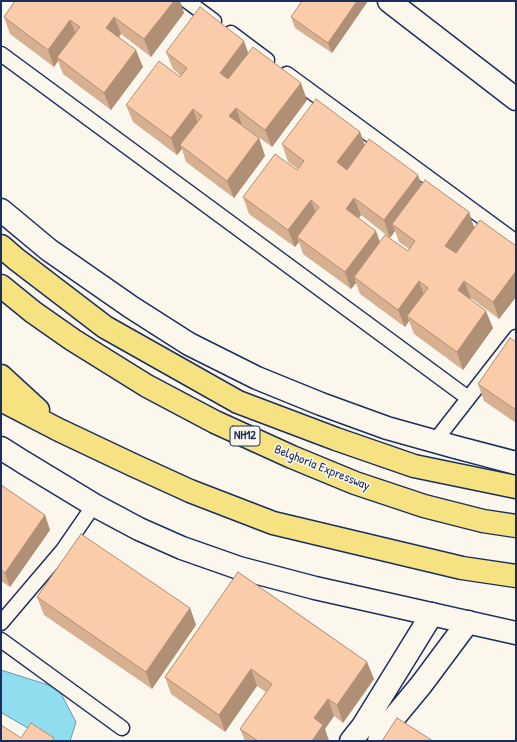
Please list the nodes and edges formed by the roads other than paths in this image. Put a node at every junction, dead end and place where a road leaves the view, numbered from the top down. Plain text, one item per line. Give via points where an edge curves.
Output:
1 (187, 1) edge
2 (393, 2) edge
3 (1, 54) edge
4 (516, 99) edge
5 (1, 210) edge
6 (516, 242) edge
7 (1, 246) edge
8 (1, 286) edge
9 (516, 337) edge
10 (1, 376) edge
11 (468, 398) junction
12 (1, 400) edge
13 (59, 430) junction
14 (435, 441) junction
15 (1, 448) edge
16 (516, 463) edge
17 (516, 487) edge
18 (94, 505) junction
19 (516, 526) edge
20 (516, 576) edge
21 (432, 614) junction
22 (468, 622) junction
23 (1, 623) edge
24 (516, 633) edge
25 (1, 640) edge
26 (392, 720) junction
27 (122, 728) dead end
28 (411, 733) edge
29 (351, 741) edge
30 (379, 741) edge

1 - 6 lane
2 - 4 street
3 - 11 lane
5 - 14 street via 49,250 189,344 257,378 321,404 387,428
7 - 17 highway via 105,327 238,402 414,466
8 - 19 highway, Belghoria Expressway / NH12 via 72,340 147,386 215,422 361,485 424,506
9 - 11 lane
10 - 13 highway
11 - 14 lane
12 - 13 highway
13 - 20 highway via 190,491 273,523 462,568
14 - 16 street
15 - 18 street
18 - 21 street via 182,548 238,568
18 - 23 lane via 63,550
21 - 22 street
21 - 29 street via 363,726
22 - 24 street
22 - 26 street
25 - 27 lane
26 - 28 street
26 - 30 street

